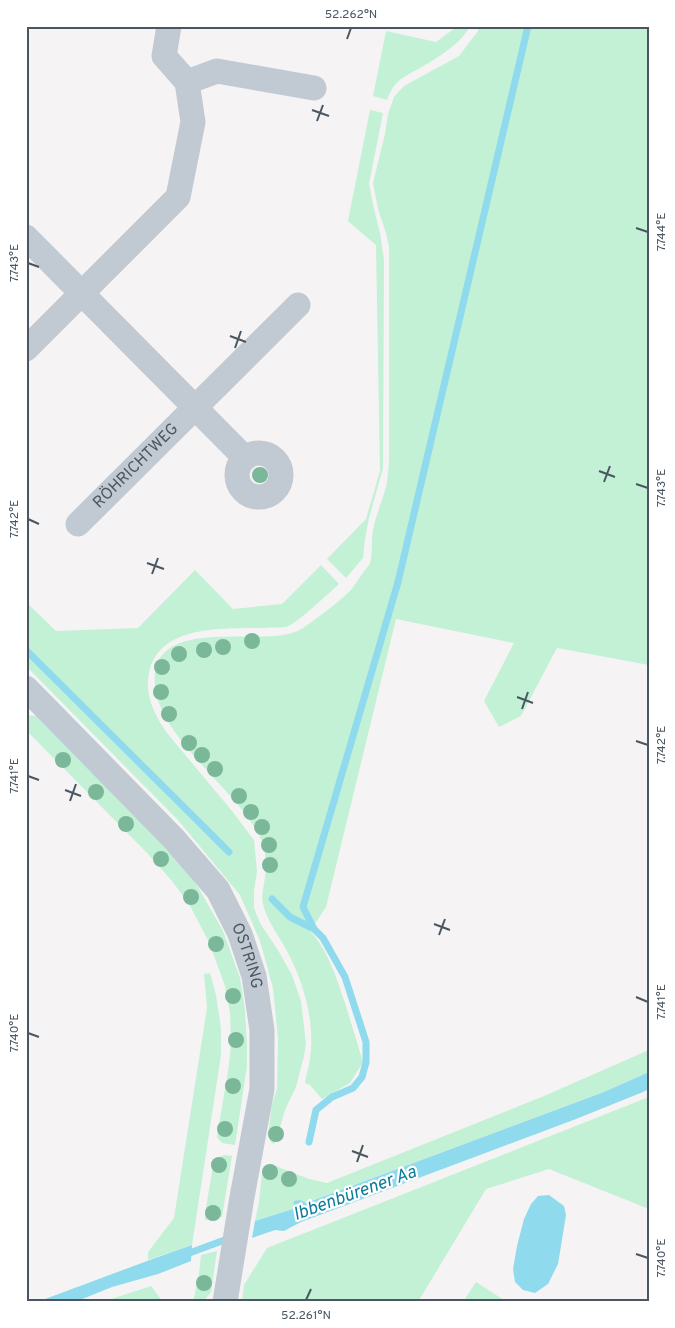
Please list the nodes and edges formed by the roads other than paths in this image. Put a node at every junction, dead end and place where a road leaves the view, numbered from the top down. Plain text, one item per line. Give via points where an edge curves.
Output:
1 (169, 26) edge
2 (187, 82) junction
3 (314, 88) dead end
4 (26, 236) edge
5 (82, 293) junction
6 (298, 305) dead end
7 (26, 349) edge
8 (195, 407) junction
9 (245, 458) dead end
10 (78, 524) dead end
11 (26, 688) edge
12 (227, 1291) edge

1 - 2 street via 164,56
2 - 3 street via 217,71
2 - 5 street via 193,122 178,197
4 - 5 street
5 - 7 street
5 - 8 street
6 - 8 street, RÖHRICHTWEG
8 - 9 street
8 - 10 street, RÖHRICHTWEG
11 - 12 street, OSTRING via 173,838 218,890 240,934 254,976 262,1030 262,1089

